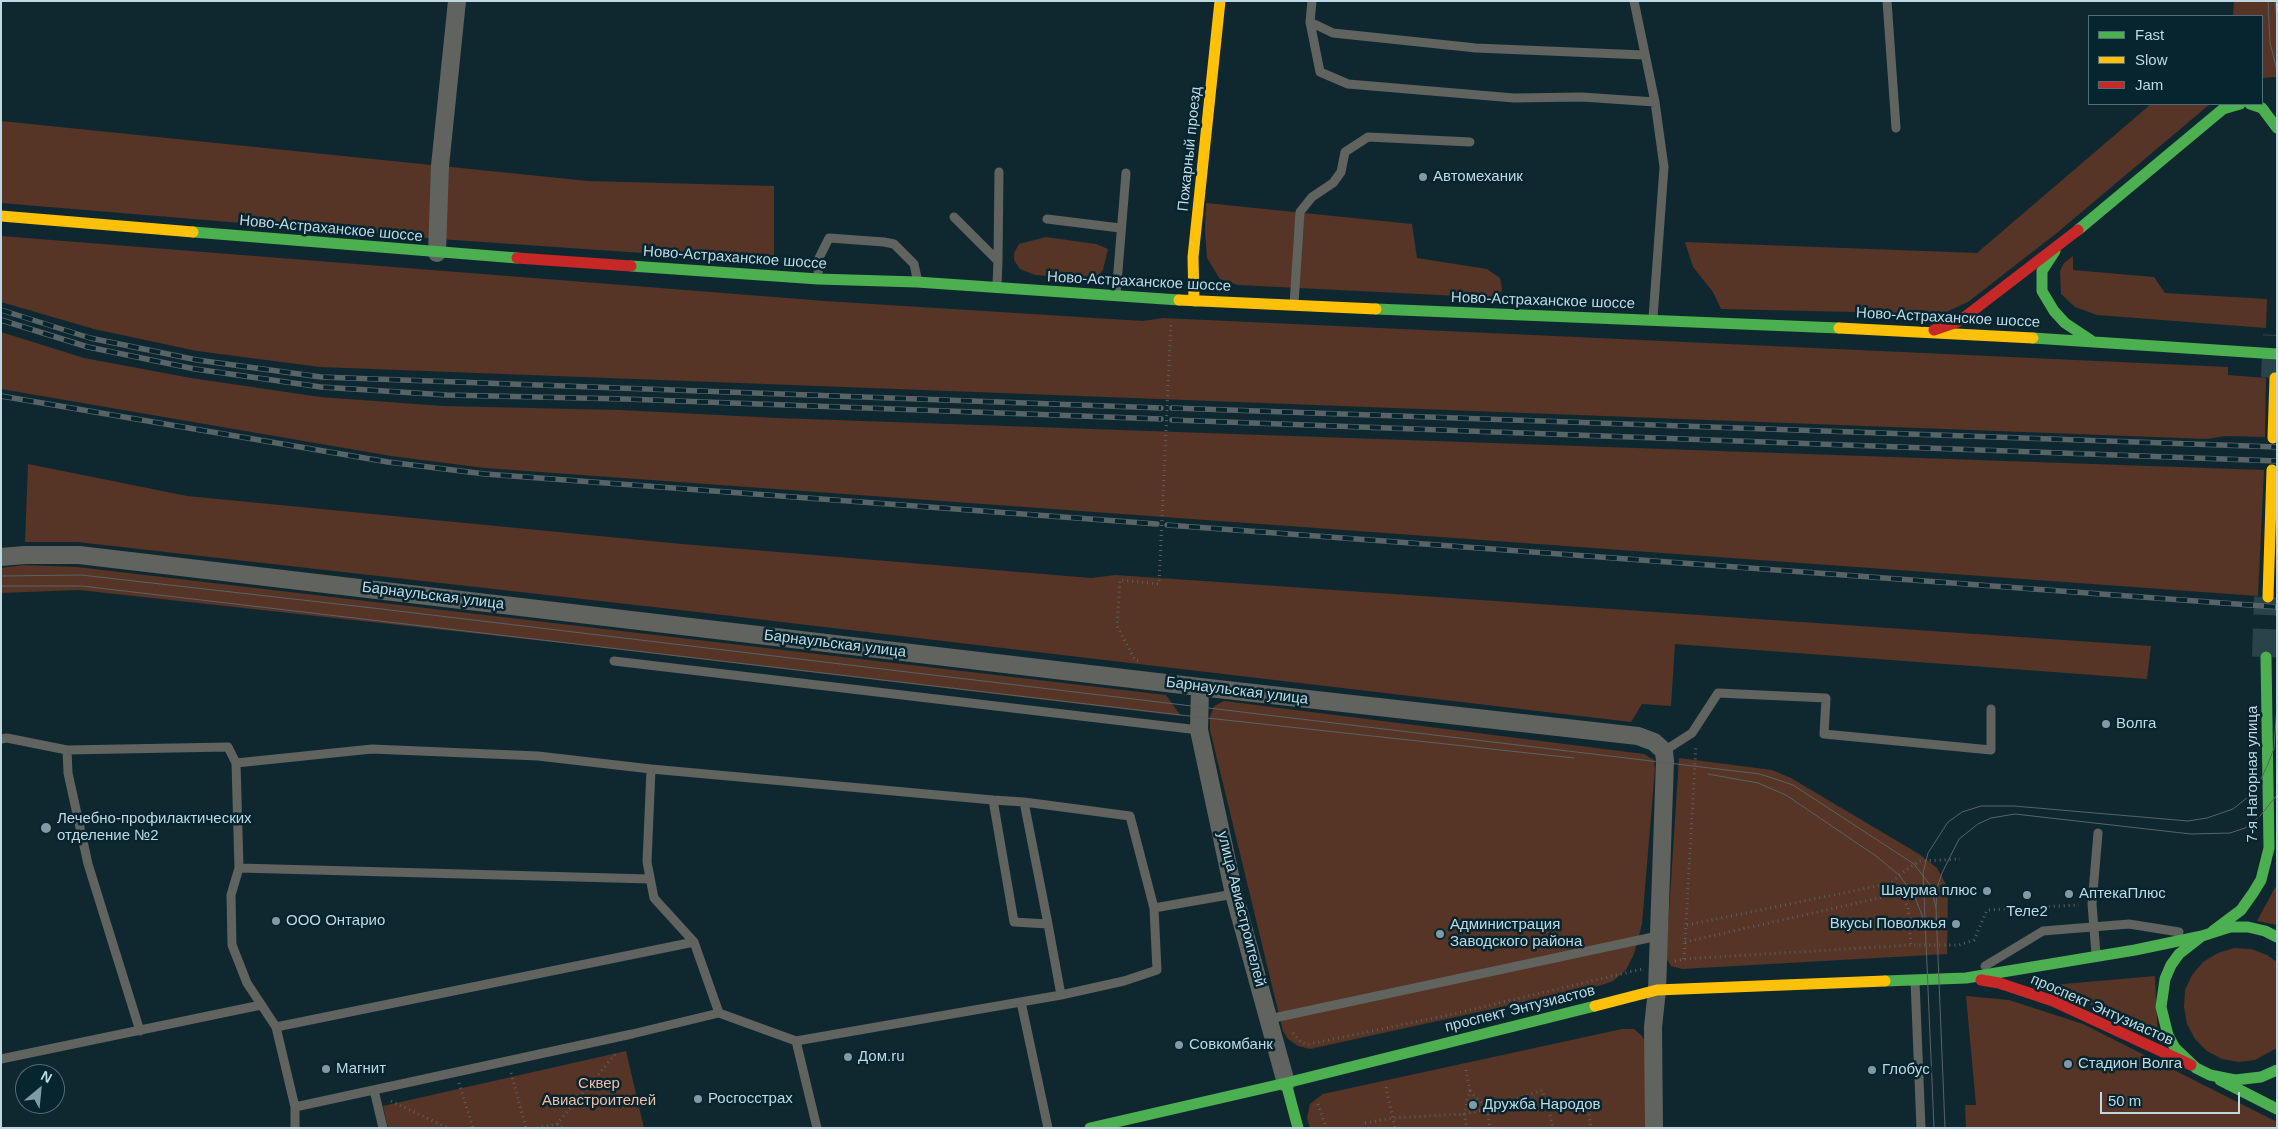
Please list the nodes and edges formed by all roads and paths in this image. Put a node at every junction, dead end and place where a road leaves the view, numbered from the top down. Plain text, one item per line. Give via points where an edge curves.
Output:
1 (457, 1) edge
2 (1220, 1) edge
3 (1312, 1) edge
4 (1633, 1) edge
5 (1887, 1) edge
6 (1310, 22) junction
7 (1644, 55) junction
8 (1655, 102) junction
9 (2237, 105) edge
10 (2253, 105) edge
11 (2276, 125) edge
12 (1896, 128) dead end
13 (1470, 142) dead end
14 (999, 172) dead end
15 (1126, 173) dead end
16 (1, 216) edge
17 (954, 217) dead end
18 (1047, 219) dead end
19 (1120, 228) junction
20 (2059, 246) junction
21 (437, 253) junction
22 (998, 261) junction
23 (818, 279) junction
24 (917, 282) junction
25 (996, 288) junction
26 (1116, 297) junction
27 (1194, 301) junction
28 (1294, 306) junction
29 (1171, 312) dead end
30 (1653, 321) junction
31 (1931, 332) junction
32 (2092, 341) junction
33 (2277, 354) edge
34 (2275, 378) dead end
35 (2273, 438) dead end
36 (2272, 470) dead end
37 (1, 557) edge
38 (2268, 597) tunnel mouth
39 (2266, 657) tunnel mouth
40 (614, 660) dead end
41 (1143, 663) dead end
42 (1200, 687) junction
43 (1991, 709) dead end
44 (1199, 730) junction
45 (1692, 733) junction
46 (1, 739) edge
47 (67, 750) junction
48 (1664, 751) junction
49 (236, 763) junction
50 (651, 769) junction
51 (993, 800) junction
52 (1024, 802) junction
53 (2098, 833) dead end
54 (1960, 859) dead end
55 (239, 868) junction
56 (650, 879) junction
57 (1892, 883) junction
58 (1901, 893) junction
59 (1234, 894) junction
60 (2092, 904) junction
61 (1154, 908) junction
62 (1048, 924) junction
63 (1687, 925) junction
64 (2093, 927) junction
65 (2213, 930) junction
66 (1658, 936) junction
67 (2202, 936) junction
68 (2277, 937) edge
69 (694, 942) junction
70 (1685, 942) junction
71 (1911, 945) junction
72 (2096, 955) junction
73 (1684, 958) junction
74 (1657, 965) junction
75 (1915, 978) junction
76 (1966, 978) junction
77 (1657, 990) junction
78 (1061, 995) junction
79 (1021, 1002) junction
80 (261, 1005) junction
81 (718, 1013) junction
82 (1269, 1019) junction
83 (276, 1027) junction
84 (140, 1031) junction
85 (1293, 1033) dead end
86 (632, 1034) junction
87 (796, 1041) junction
88 (1, 1059) edge
89 (508, 1060) junction
90 (2196, 1068) junction
91 (1466, 1070) dead end
92 (2277, 1070) edge
93 (455, 1072) junction
94 (2210, 1075) junction
95 (1286, 1083) junction
96 (1386, 1087) dead end
97 (374, 1090) junction
98 (1470, 1091) junction
99 (1318, 1104) dead end
100 (295, 1107) junction
101 (1487, 1109) junction
102 (1549, 1110) junction
103 (2277, 1110) edge
104 (1464, 1114) junction
105 (1392, 1118) junction
106 (1365, 1123) dead end
107 (557, 1124) junction
108 (296, 1128) edge
109 (383, 1128) edge
110 (448, 1128) edge
111 (473, 1128) edge
112 (526, 1128) edge
113 (537, 1128) edge
114 (563, 1128) edge
115 (817, 1128) edge
116 (1048, 1128) edge
117 (1090, 1128) edge
118 (1298, 1128) edge
119 (1326, 1128) edge
120 (1395, 1128) edge
121 (1467, 1128) edge
122 (1490, 1128) edge
123 (1553, 1128) edge
124 (1591, 1128) edge
125 (1654, 1128) edge
126 (1921, 1128) edge

1 - 21 street via 440,166
2 - 27 main road, Пожарный проезд via 1193,257
3 - 6 lane
4 - 7 lane
5 - 12 lane
6 - 7 lane via 1333,33 1476,48
6 - 8 lane via 1320,72 1348,84 1514,98 1582,97
7 - 8 lane
8 - 30 lane via 1664,167
9 - 20 main road via 2223,109
10 - 11 main road via 2262,108
13 - 28 lane via 1368,137 1345,152 1342,172 1332,184 1312,197 1300,212
14 - 22 lane
15 - 19 lane
16 - 21 main road, Ново-Астраханское шоссе
17 - 22 lane
18 - 19 lane
19 - 26 lane
20 - 31 main road via 1957,322
20 - 32 main road via 2042,271 2042,290 2065,323
21 - 23 main road, Ново-Астраханское шоссе
22 - 25 lane
23 - 24 main road, Ново-Астраханское шоссе
23 - 24 lane via 819,258 828,238 838,238 894,244 914,264
24 - 25 main road, Ново-Астраханское шоссе
25 - 26 main road, Ново-Астраханское шоссе
26 - 27 main road, Ново-Астраханское шоссе
27 - 28 main road, Ново-Астраханское шоссе
28 - 30 main road, Ново-Астраханское шоссе
29 - 41 path via 1159,584 1120,580 1117,626 1135,660
30 - 31 main road, Ново-Астраханское шоссе
31 - 32 main road, Ново-Астраханское шоссе
32 - 33 main road, Ново-Астраханское шоссе
34 - 35 main road
36 - 38 main road
37 - 42 street, Барнаульская улица via 78,555
39 - 65 main road, 7-я Нагорная улица via 2269,848 2261,880 2253,894 2241,910
40 - 44 lane
42 - 44 street, улица Авиастроителей
42 - 48 street, Барнаульская улица via 1638,736 1654,742
43 - 45 lane via 1991,750 1824,734 1826,698 1718,693
44 - 59 street, улица Авиастроителей
45 - 48 lane
45 - 63 path via 1697,749
46 - 47 lane
47 - 49 lane via 228,747
47 - 84 lane via 68,773 88,864
48 - 66 street
49 - 50 lane via 372,749 538,756
49 - 55 lane
50 - 51 lane
50 - 56 lane via 646,862
51 - 52 lane
51 - 62 lane via 1014,922
52 - 61 lane via 1130,816
52 - 62 lane
53 - 60 lane
54 - 57 path via 1919,861
55 - 56 lane
55 - 80 lane via 231,894 232,945 247,983
56 - 69 lane via 654,898
57 - 58 path
57 - 63 path
58 - 70 path
58 - 71 path via 1908,906
59 - 61 lane
59 - 82 street, улица Авиастроителей
60 - 64 lane
60 - 71 path via 1987,910 1972,942
61 - 78 lane via 1157,970
62 - 78 lane
63 - 70 path
64 - 67 lane via 2129,924
64 - 72 lane
64 - 76 lane via 2043,931
65 - 67 main road, проспект Энтузиастов
65 - 68 main road, проспект Энтузиастов via 2248,927
66 - 74 street
66 - 82 lane
67 - 72 main road, проспект Энтузиастов
67 - 90 main road, проспект Энтузиастов via 2179,954 2171,965 2161,1000 2168,1035 2175,1048
69 - 81 lane
69 - 83 lane
70 - 73 path
71 - 73 path
72 - 76 main road, проспект Энтузиастов
73 - 74 path
74 - 77 street
74 - 85 path via 1449,1015 1309,1044 1302,1043
75 - 76 main road, проспект Энтузиастов
75 - 77 main road, проспект Энтузиастов
75 - 126 lane
76 - 90 main road, проспект Энтузиастов via 1999,983 2054,1001
77 - 95 main road, проспект Энтузиастов
77 - 125 street via 1653,1027
78 - 79 lane
79 - 87 lane
79 - 116 lane
80 - 83 lane
80 - 84 lane
81 - 86 lane
81 - 87 lane
82 - 95 street, улица Авиастроителей
83 - 100 lane
84 - 88 lane
86 - 89 lane
86 - 107 path
87 - 115 lane
89 - 93 lane
89 - 112 path
90 - 94 main road, проспект Энтузиастов
91 - 98 path
92 - 94 main road, проспект Энтузиастов via 2248,1080
93 - 97 lane
93 - 111 path
94 - 103 main road, проспект Энтузиастов
95 - 117 main road, проспект Энтузиастов
95 - 118 main road, улица Авиастроителей
96 - 105 path
97 - 100 lane
97 - 109 lane
97 - 110 path via 388,1100
98 - 101 path
98 - 104 path
99 - 119 path
100 - 108 lane
101 - 102 path via 1542,1090
101 - 104 path
101 - 122 path
102 - 123 path
102 - 124 path via 1588,1106
104 - 105 path
104 - 121 path
105 - 106 path
105 - 120 path
107 - 113 path
107 - 114 path

